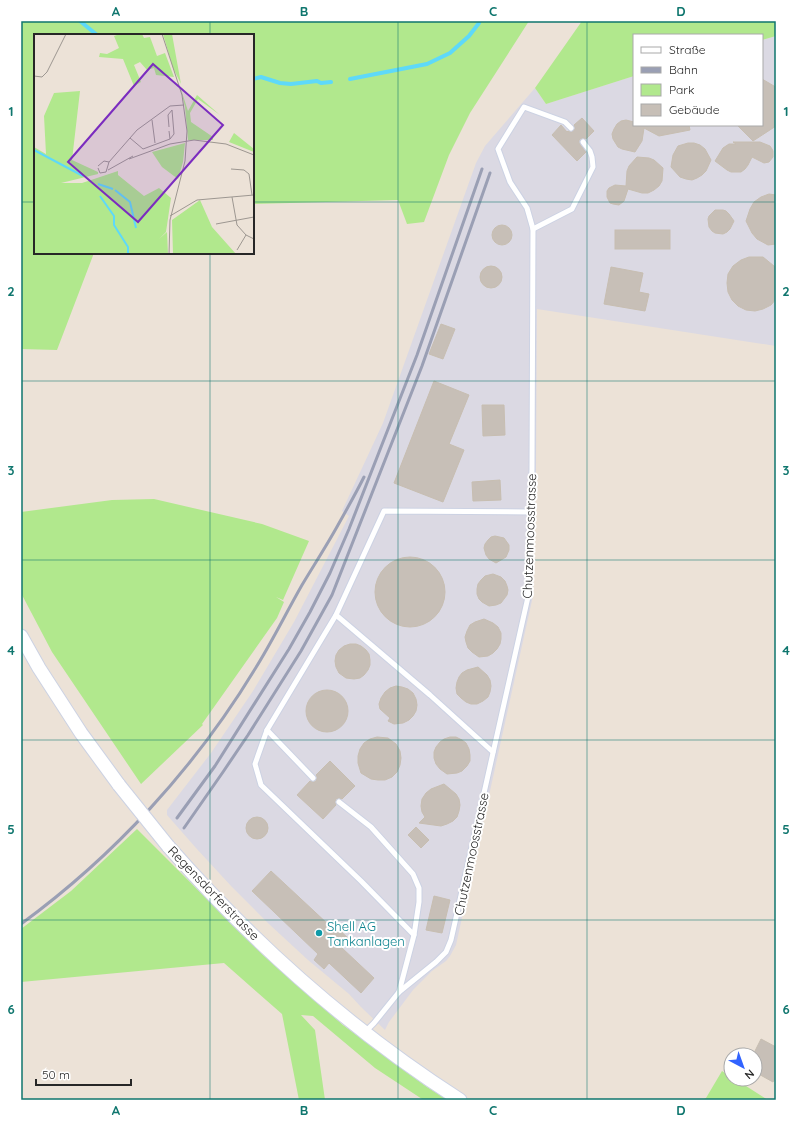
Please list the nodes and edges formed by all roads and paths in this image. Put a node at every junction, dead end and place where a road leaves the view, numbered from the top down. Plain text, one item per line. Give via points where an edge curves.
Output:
1 (571, 128) dead end
2 (583, 142) dead end
3 (533, 229) junction
4 (531, 512) junction
5 (336, 615) junction
6 (21, 636) edge
7 (267, 730) junction
8 (493, 752) junction
9 (314, 778) dead end
10 (339, 802) dead end
11 (414, 935) junction
12 (399, 992) junction
13 (364, 1033) junction
14 (460, 1100) edge

1 - 3 lane, Chutzenmoosstrasse via 565,122 524,107 498,149 510,182 527,208
2 - 3 lane via 590,151 593,167 572,209
3 - 4 lane, Chutzenmoosstrasse
4 - 5 lane via 384,511
4 - 8 lane, Chutzenmoosstrasse via 528,597
5 - 7 lane
5 - 8 lane
6 - 13 street, Regensdorferstrasse, bridge via 81,734 118,785 168,846 232,915 288,968
7 - 9 lane
7 - 11 lane via 255,764 261,785
8 - 12 lane, Chutzenmoosstrasse via 452,940 446,952 436,962
10 - 11 lane via 371,827 414,874 419,888
11 - 12 lane
12 - 13 lane, Chutzenmoosstrasse
13 - 14 street, Regensdorferstrasse

